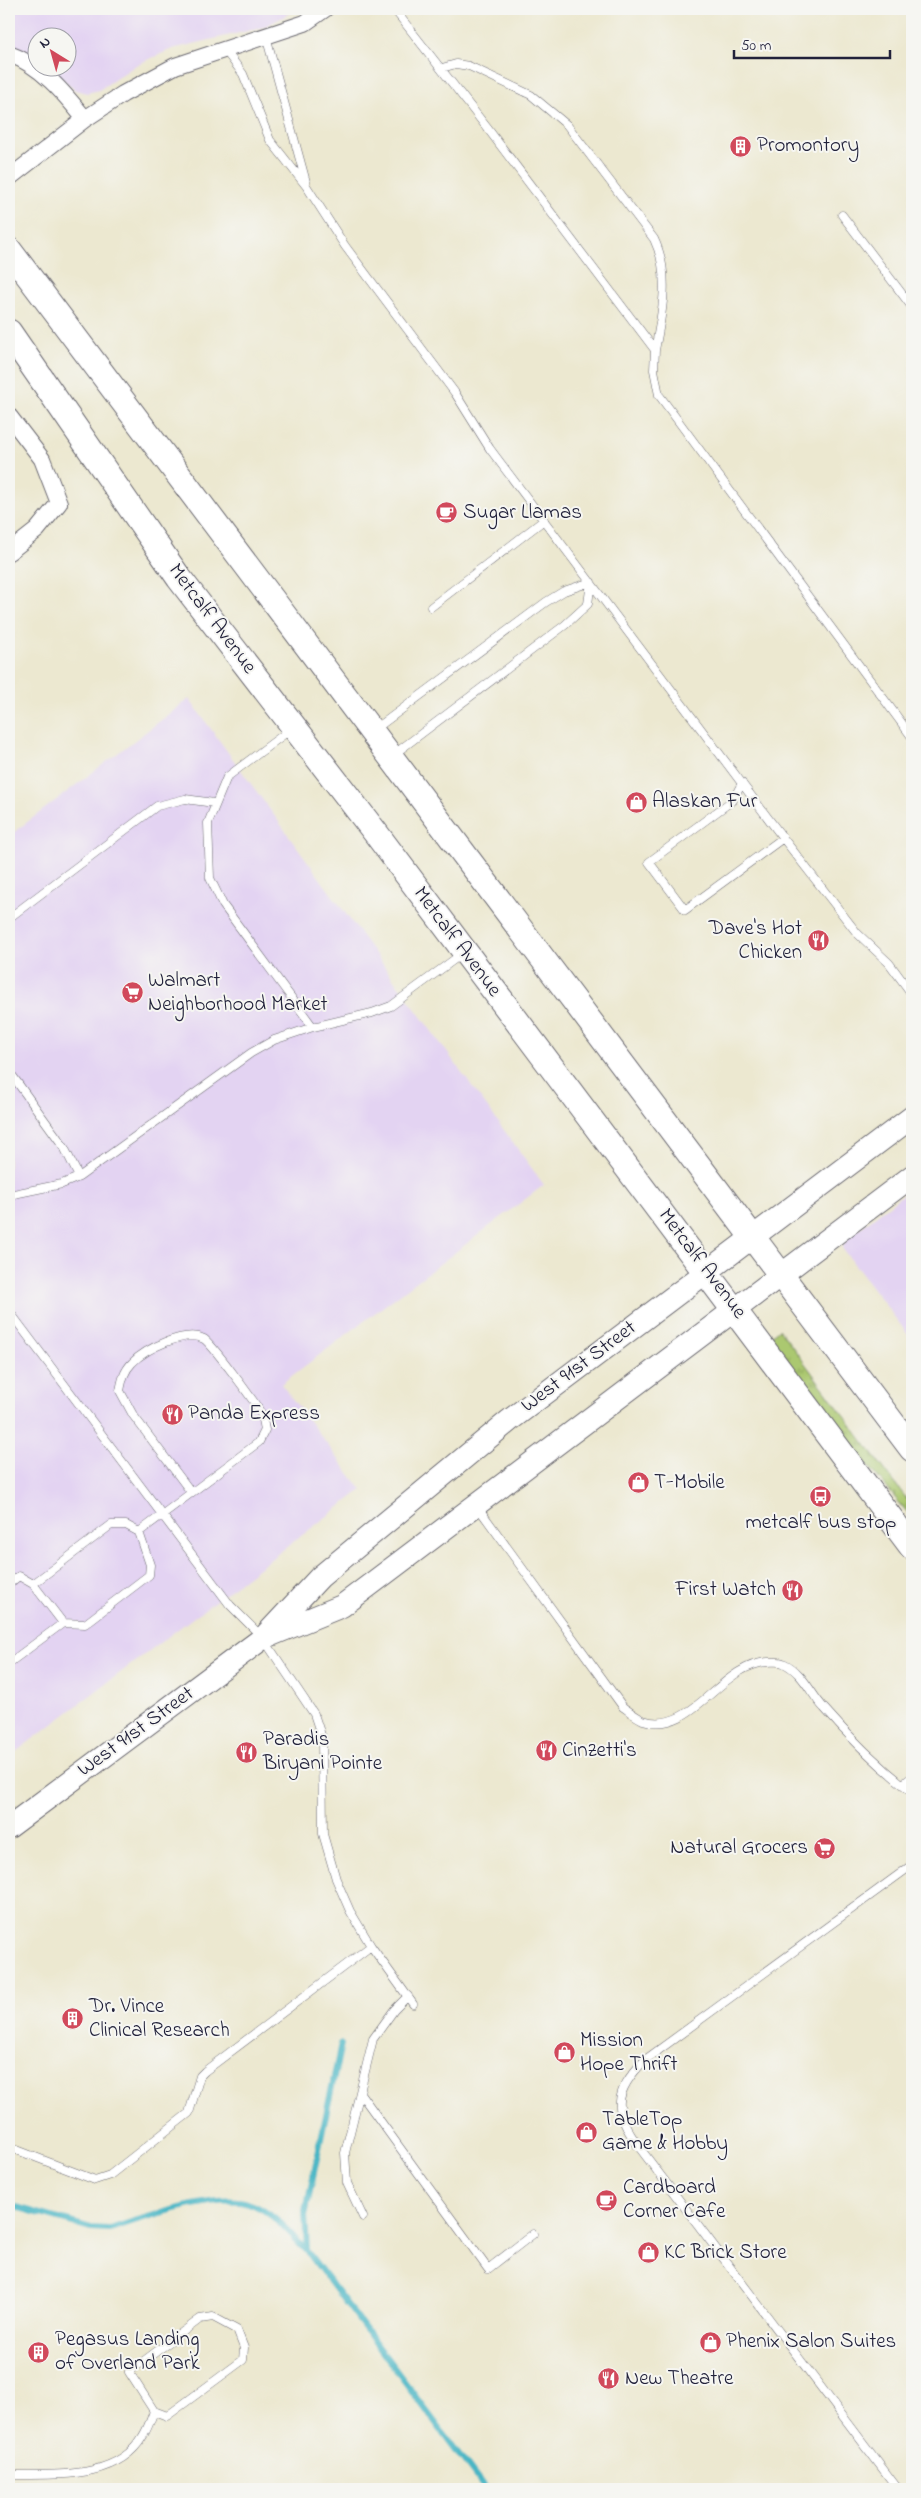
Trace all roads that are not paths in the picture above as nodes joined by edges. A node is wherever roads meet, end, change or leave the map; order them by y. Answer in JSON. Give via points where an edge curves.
{"nodes":[{"id":1,"x":325,"y":9,"type":"edge"},
{"id":2,"x":394,"y":9,"type":"edge"},
{"id":3,"x":266,"y":36,"type":"junction"},
{"id":4,"x":225,"y":50,"type":"junction"},
{"id":5,"x":9,"y":54,"type":"edge"},
{"id":6,"x":442,"y":68,"type":"junction"},
{"id":7,"x":85,"y":119,"type":"junction"},
{"id":8,"x":9,"y":178,"type":"edge"},
{"id":9,"x":307,"y":187,"type":"junction"},
{"id":10,"x":842,"y":215,"type":"dead end"},
{"id":11,"x":9,"y":250,"type":"edge"},
{"id":12,"x":912,"y":307,"type":"edge"},
{"id":13,"x":9,"y":332,"type":"edge"},
{"id":14,"x":655,"y":350,"type":"junction"},
{"id":15,"x":9,"y":416,"type":"edge"},
{"id":16,"x":544,"y":520,"type":"junction"},
{"id":17,"x":9,"y":552,"type":"edge"},
{"id":18,"x":591,"y":582,"type":"junction"},
{"id":19,"x":431,"y":607,"type":"dead end"},
{"id":20,"x":292,"y":728,"type":"junction"},
{"id":21,"x":373,"y":731,"type":"junction"},
{"id":22,"x":912,"y":738,"type":"edge"},
{"id":23,"x":391,"y":756,"type":"junction"},
{"id":24,"x":742,"y":783,"type":"junction"},
{"id":25,"x":214,"y":803,"type":"junction"},
{"id":26,"x":783,"y":838,"type":"junction"},
{"id":27,"x":9,"y":918,"type":"edge"},
{"id":28,"x":464,"y":952,"type":"junction"},
{"id":29,"x":912,"y":994,"type":"edge"},
{"id":30,"x":313,"y":1028,"type":"junction"},
{"id":31,"x":9,"y":1071,"type":"edge"},
{"id":32,"x":912,"y":1117,"type":"edge"},
{"id":33,"x":912,"y":1176,"type":"edge"},
{"id":34,"x":79,"y":1177,"type":"junction"},
{"id":35,"x":9,"y":1195,"type":"edge"},
{"id":36,"x":753,"y":1238,"type":"junction"},
{"id":37,"x":707,"y":1271,"type":"junction"},
{"id":38,"x":780,"y":1273,"type":"junction"},
{"id":39,"x":735,"y":1308,"type":"junction"},
{"id":40,"x":9,"y":1311,"type":"edge"},
{"id":41,"x":912,"y":1448,"type":"edge"},
{"id":42,"x":191,"y":1492,"type":"junction"},
{"id":43,"x":476,"y":1505,"type":"junction"},
{"id":44,"x":162,"y":1515,"type":"junction"},
{"id":45,"x":140,"y":1532,"type":"junction"},
{"id":46,"x":912,"y":1546,"type":"edge"},
{"id":47,"x":9,"y":1584,"type":"edge"},
{"id":48,"x":33,"y":1584,"type":"junction"},
{"id":49,"x":63,"y":1623,"type":"junction"},
{"id":50,"x":263,"y":1638,"type":"junction"},
{"id":51,"x":9,"y":1663,"type":"edge"},
{"id":52,"x":912,"y":1777,"type":"edge"},
{"id":53,"x":903,"y":1784,"type":"junction"},
{"id":54,"x":912,"y":1792,"type":"edge"},
{"id":55,"x":9,"y":1827,"type":"edge"},
{"id":56,"x":912,"y":1865,"type":"edge"},
{"id":57,"x":371,"y":1946,"type":"junction"},
{"id":58,"x":408,"y":1996,"type":"junction"},
{"id":59,"x":413,"y":2004,"type":"dead end"},
{"id":60,"x":360,"y":2093,"type":"junction"},
{"id":61,"x":9,"y":2148,"type":"edge"},
{"id":62,"x":363,"y":2216,"type":"dead end"},
{"id":63,"x":533,"y":2234,"type":"dead end"},
{"id":64,"x":154,"y":2411,"type":"junction"},
{"id":65,"x":9,"y":2475,"type":"edge"},
{"id":66,"x":898,"y":2489,"type":"edge"}],
"edges":[{"from":1,"to":3,"type":"street","via":[[305,23]]},
{"from":2,"to":6,"type":"lane"},
{"from":3,"to":4,"type":"street"},
{"from":3,"to":9,"type":"lane"},
{"from":4,"to":7,"type":"street","via":[[175,66]]},
{"from":4,"to":9,"type":"lane","via":[[243,74],[270,140]]},
{"from":5,"to":7,"type":"street","via":[[42,73]]},
{"from":6,"to":14,"type":"lane"},
{"from":6,"to":14,"type":"lane","via":[[456,64],[469,66],[524,91],[538,101],[567,125],[654,239],[662,255],[664,277],[662,316]]},
{"from":7,"to":8,"type":"street"},
{"from":9,"to":16,"type":"lane","via":[[345,246],[455,393],[490,449]]},
{"from":10,"to":12,"type":"lane"},
{"from":11,"to":21,"type":"main road"},
{"from":13,"to":20,"type":"main road","name":"Metcalf Avenue","via":[[179,578]]},
{"from":14,"to":22,"type":"lane","via":[[654,370],[659,395]]},
{"from":15,"to":17,"type":"street","via":[[42,459],[59,503],[37,530]]},
{"from":16,"to":18,"type":"lane"},
{"from":16,"to":19,"type":"lane"},
{"from":18,"to":21,"type":"lane","via":[[564,591],[546,602]]},
{"from":18,"to":23,"type":"lane","via":[[588,604],[565,625]]},
{"from":18,"to":24,"type":"lane"},
{"from":20,"to":25,"type":"lane","via":[[227,777]]},
{"from":20,"to":28,"type":"main road","name":"Metcalf Avenue"},
{"from":21,"to":23,"type":"main road"},
{"from":23,"to":36,"type":"main road"},
{"from":24,"to":26,"type":"lane"},
{"from":24,"to":26,"type":"lane","via":[[733,800],[649,862],[685,910]]},
{"from":25,"to":27,"type":"lane","via":[[185,799],[157,806]]},
{"from":25,"to":30,"type":"lane","via":[[208,823],[210,878],[222,905]]},
{"from":26,"to":29,"type":"lane","via":[[857,933],[888,963]]},
{"from":28,"to":30,"type":"lane","via":[[391,1006],[372,1014]]},
{"from":28,"to":37,"type":"main road","name":"Metcalf Avenue"},
{"from":30,"to":34,"type":"lane","via":[[274,1040],[251,1053]]},
{"from":31,"to":34,"type":"lane","via":[[64,1147]]},
{"from":32,"to":36,"type":"street","name":"West 91st Street"},
{"from":33,"to":38,"type":"street","name":"West 91st Street"},
{"from":34,"to":35,"type":"lane","via":[[62,1184]]},
{"from":36,"to":37,"type":"street","name":"West 91st Street"},
{"from":36,"to":38,"type":"main road"},
{"from":37,"to":39,"type":"main road","name":"Metcalf Avenue"},
{"from":37,"to":50,"type":"street","name":"West 91st Street","via":[[510,1420],[320,1577]]},
{"from":38,"to":39,"type":"street","name":"West 91st Street"},
{"from":38,"to":41,"type":"main road"},
{"from":39,"to":43,"type":"street","name":"West 91st Street"},
{"from":39,"to":46,"type":"main road","name":"Metcalf Avenue"},
{"from":40,"to":44,"type":"lane"},
{"from":42,"to":42,"type":"lane","via":[[259,1442],[265,1430],[260,1412],[240,1384],[206,1340],[192,1335],[160,1345],[132,1363],[125,1372],[120,1391]]},
{"from":42,"to":44,"type":"lane"},
{"from":43,"to":50,"type":"street","name":"West 91st Street","via":[[342,1606]]},
{"from":43,"to":53,"type":"lane","via":[[624,1707],[640,1719],[668,1723],[685,1714],[742,1668],[759,1662],[782,1662],[799,1674],[823,1707],[882,1768]]},
{"from":44,"to":45,"type":"lane"},
{"from":44,"to":50,"type":"lane","via":[[230,1606]]},
{"from":45,"to":48,"type":"lane","via":[[126,1525],[111,1525]]},
{"from":45,"to":49,"type":"lane","via":[[150,1565],[149,1575],[84,1624]]},
{"from":47,"to":48,"type":"lane","via":[[19,1576]]},
{"from":48,"to":49,"type":"lane"},
{"from":49,"to":51,"type":"lane"},
{"from":50,"to":55,"type":"street","name":"West 91st Street"},
{"from":50,"to":57,"type":"lane","via":[[314,1714],[322,1738],[323,1834],[336,1879]]},
{"from":52,"to":53,"type":"lane"},
{"from":53,"to":54,"type":"lane"},
{"from":56,"to":66,"type":"lane","via":[[645,2060],[629,2076],[621,2092],[623,2125]]},
{"from":57,"to":58,"type":"lane"},
{"from":57,"to":61,"type":"lane","via":[[204,2070],[189,2114],[110,2175],[95,2180]]},
{"from":58,"to":59,"type":"lane"},
{"from":58,"to":60,"type":"lane","via":[[373,2039]]},
{"from":60,"to":62,"type":"lane","via":[[346,2153],[347,2183]]},
{"from":60,"to":63,"type":"lane","via":[[488,2269]]},
{"from":64,"to":64,"type":"lane","via":[[167,2416],[243,2360],[244,2348],[237,2330],[213,2317],[200,2319],[128,2372]]},
{"from":64,"to":65,"type":"lane","via":[[142,2437],[126,2454],[99,2468],[61,2475]]}]}
